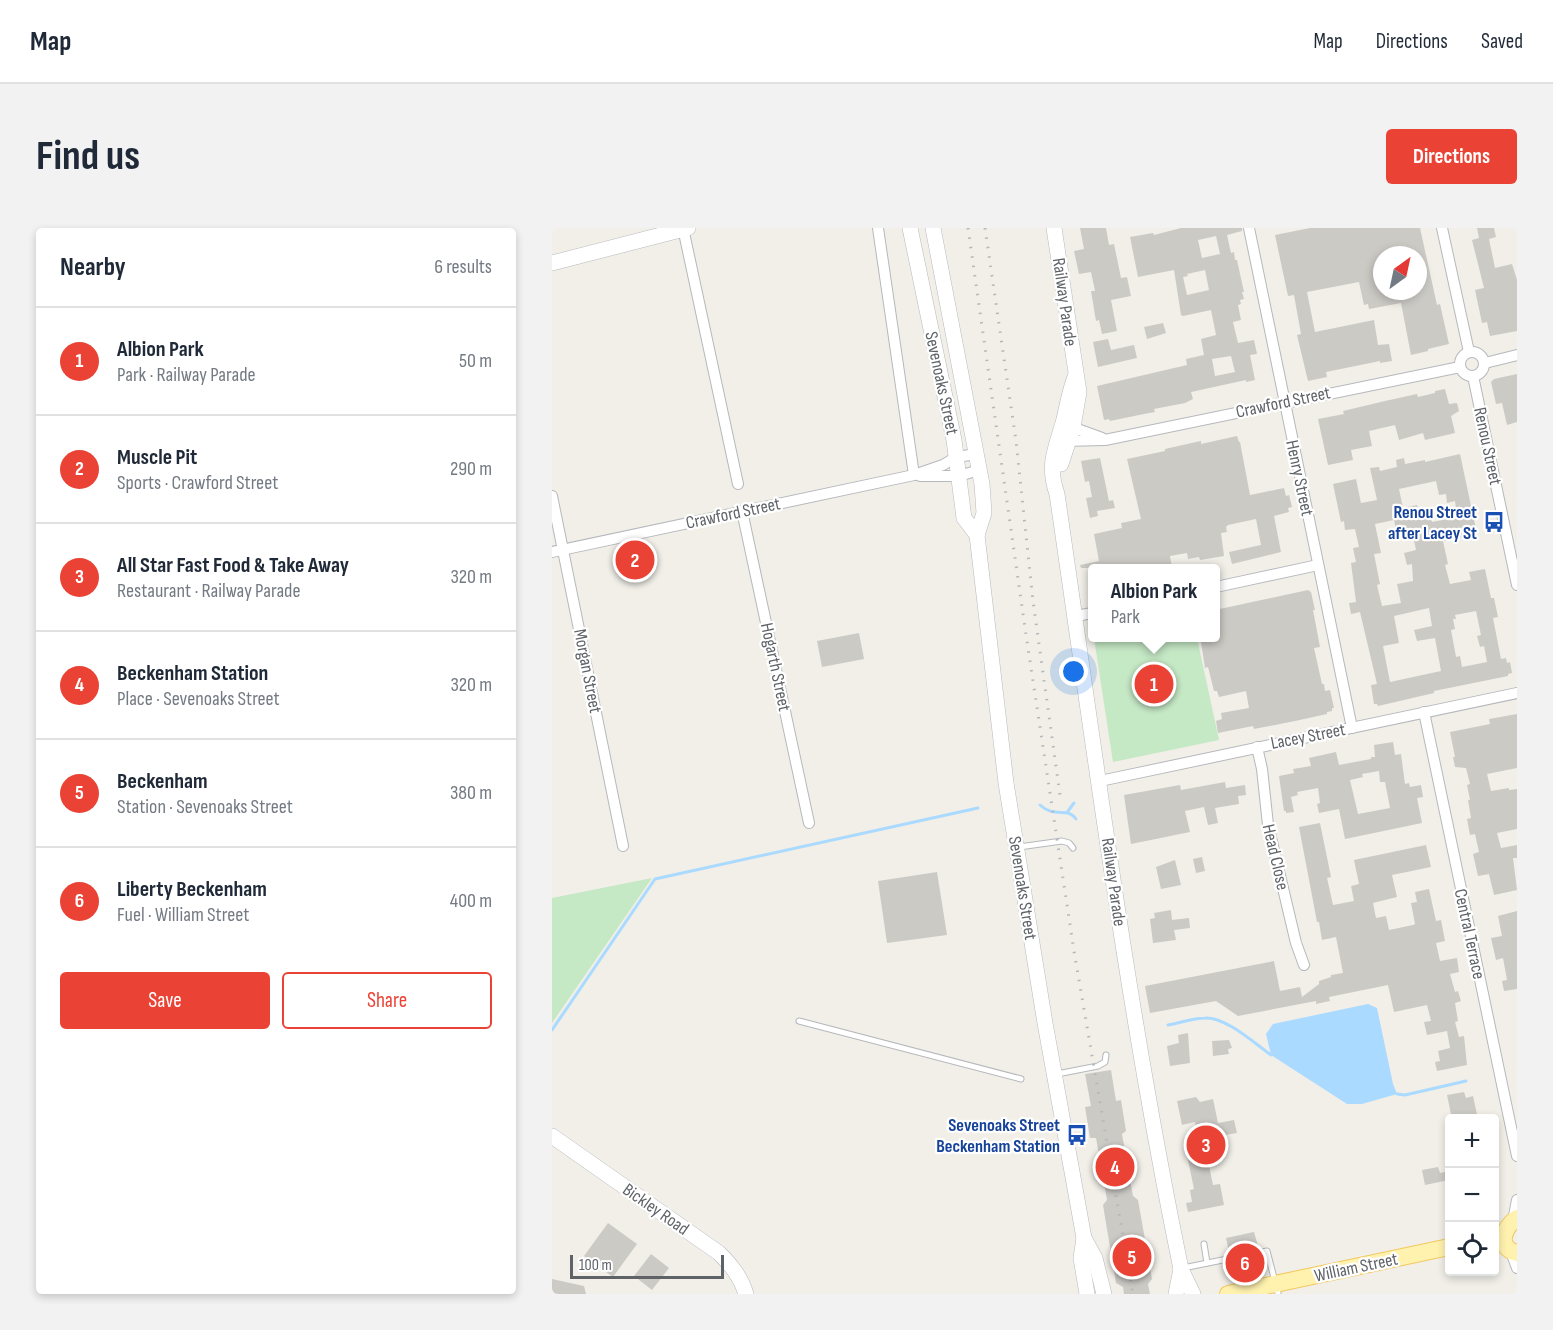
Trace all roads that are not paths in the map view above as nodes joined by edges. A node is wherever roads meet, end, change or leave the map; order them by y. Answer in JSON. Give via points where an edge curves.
{"nodes":[{"id":1,"x":685,"y":228,"type":"edge"},
{"id":2,"x":878,"y":228,"type":"edge"},
{"id":3,"x":910,"y":228,"type":"edge"},
{"id":4,"x":933,"y":228,"type":"edge"},
{"id":5,"x":1054,"y":228,"type":"edge"},
{"id":6,"x":1249,"y":228,"type":"edge"},
{"id":7,"x":1442,"y":228,"type":"edge"},
{"id":8,"x":552,"y":263,"type":"edge"},
{"id":9,"x":1469,"y":352,"type":"junction"},
{"id":10,"x":1517,"y":355,"type":"edge"},
{"id":11,"x":1485,"y":363,"type":"junction"},
{"id":12,"x":1461,"y":367,"type":"junction"},
{"id":13,"x":1473,"y":376,"type":"junction"},
{"id":14,"x":1284,"y":402,"type":"junction"},
{"id":15,"x":1068,"y":425,"type":"junction"},
{"id":16,"x":1105,"y":440,"type":"junction"},
{"id":17,"x":1063,"y":441,"type":"junction"},
{"id":18,"x":977,"y":454,"type":"junction"},
{"id":19,"x":956,"y":457,"type":"junction"},
{"id":20,"x":979,"y":470,"type":"junction"},
{"id":21,"x":914,"y":476,"type":"junction"},
{"id":22,"x":959,"y":476,"type":"junction"},
{"id":23,"x":738,"y":484,"type":"dead end"},
{"id":24,"x":552,"y":496,"type":"edge"},
{"id":25,"x":742,"y":511,"type":"junction"},
{"id":26,"x":977,"y":535,"type":"junction"},
{"id":27,"x":564,"y":549,"type":"junction"},
{"id":28,"x":552,"y":552,"type":"edge"},
{"id":29,"x":1318,"y":565,"type":"junction"},
{"id":30,"x":1517,"y":585,"type":"edge"},
{"id":31,"x":1220,"y":586,"type":"edge"},
{"id":32,"x":1088,"y":614,"type":"edge"},
{"id":33,"x":1076,"y":616,"type":"junction"},
{"id":34,"x":1517,"y":693,"type":"edge"},
{"id":35,"x":1424,"y":712,"type":"junction"},
{"id":36,"x":1352,"y":728,"type":"junction"},
{"id":37,"x":1257,"y":747,"type":"junction"},
{"id":38,"x":1100,"y":781,"type":"junction"},
{"id":39,"x":809,"y":823,"type":"dead end"},
{"id":40,"x":623,"y":846,"type":"dead end"},
{"id":41,"x":1017,"y":847,"type":"junction"},
{"id":42,"x":1073,"y":848,"type":"dead end"},
{"id":43,"x":1304,"y":965,"type":"dead end"},
{"id":44,"x":799,"y":1021,"type":"dead end"},
{"id":45,"x":1106,"y":1055,"type":"dead end"},
{"id":46,"x":1055,"y":1074,"type":"junction"},
{"id":47,"x":1021,"y":1079,"type":"dead end"},
{"id":48,"x":552,"y":1136,"type":"edge"},
{"id":49,"x":1517,"y":1156,"type":"edge"},
{"id":50,"x":1517,"y":1200,"type":"edge"},
{"id":51,"x":1508,"y":1225,"type":"edge"},
{"id":52,"x":1084,"y":1238,"type":"junction"},
{"id":53,"x":1204,"y":1244,"type":"dead end"},
{"id":54,"x":1445,"y":1248,"type":"edge"},
{"id":55,"x":1508,"y":1251,"type":"edge"},
{"id":56,"x":1445,"y":1258,"type":"edge"},
{"id":57,"x":1207,"y":1263,"type":"junction"},
{"id":58,"x":1517,"y":1268,"type":"edge"},
{"id":59,"x":1181,"y":1269,"type":"junction"},
{"id":60,"x":1276,"y":1290,"type":"edge"},
{"id":61,"x":746,"y":1294,"type":"edge"},
{"id":62,"x":1087,"y":1294,"type":"edge"},
{"id":63,"x":1104,"y":1294,"type":"edge"},
{"id":64,"x":1176,"y":1294,"type":"edge"},
{"id":65,"x":1193,"y":1294,"type":"edge"},
{"id":66,"x":1228,"y":1294,"type":"edge"}],
"edges":[{"from":1,"to":8,"type":"street"},
{"from":1,"to":23,"type":"street"},
{"from":2,"to":21,"type":"street"},
{"from":3,"to":19,"type":"street","name":"Sevenoaks Street"},
{"from":4,"to":18,"type":"street","name":"Sevenoaks Street"},
{"from":5,"to":15,"type":"street","name":"Railway Parade","via":[[1079,392]]},
{"from":6,"to":14,"type":"street","name":"Henry Street"},
{"from":7,"to":9,"type":"street"},
{"from":9,"to":11,"type":"street","via":[[1481,356]]},
{"from":9,"to":12,"type":"street","via":[[1461,360]]},
{"from":10,"to":11,"type":"street"},
{"from":11,"to":13,"type":"street","via":[[1483,370]]},
{"from":12,"to":13,"type":"street"},
{"from":12,"to":14,"type":"street","name":"Crawford Street"},
{"from":13,"to":30,"type":"street","name":"Renou Street"},
{"from":14,"to":16,"type":"street","name":"Crawford Street"},
{"from":14,"to":29,"type":"street","name":"Henry Street"},
{"from":15,"to":16,"type":"street"},
{"from":15,"to":17,"type":"street","name":"Railway Parade"},
{"from":16,"to":17,"type":"street","name":"Crawford Street"},
{"from":17,"to":33,"type":"street","name":"Railway Parade","via":[[1057,494]]},
{"from":18,"to":19,"type":"street","name":"Crawford Street"},
{"from":18,"to":20,"type":"street","name":"Sevenoaks Street"},
{"from":19,"to":21,"type":"street","name":"Crawford Street"},
{"from":19,"to":22,"type":"street","name":"Sevenoaks Street"},
{"from":20,"to":22,"type":"street","name":"Crawford Street"},
{"from":20,"to":26,"type":"street","name":"Sevenoaks Street","via":[[984,513]]},
{"from":21,"to":22,"type":"street","name":"Crawford Street"},
{"from":21,"to":25,"type":"street","name":"Crawford Street"},
{"from":22,"to":26,"type":"street","name":"Sevenoaks Street","via":[[964,518]]},
{"from":24,"to":27,"type":"street","name":"Morgan Street"},
{"from":25,"to":27,"type":"street","name":"Crawford Street"},
{"from":25,"to":39,"type":"street","name":"Hogarth Street"},
{"from":26,"to":41,"type":"street","name":"Sevenoaks Street"},
{"from":27,"to":28,"type":"street","name":"Crawford Street"},
{"from":27,"to":40,"type":"street","name":"Morgan Street"},
{"from":29,"to":31,"type":"street"},
{"from":29,"to":36,"type":"street","name":"Henry Street"},
{"from":32,"to":33,"type":"street"},
{"from":33,"to":38,"type":"street","name":"Railway Parade"},
{"from":34,"to":35,"type":"street","name":"Lacey Street"},
{"from":35,"to":36,"type":"street","name":"Lacey Street"},
{"from":35,"to":49,"type":"street","name":"Central Terrace"},
{"from":36,"to":37,"type":"street","name":"Lacey Street"},
{"from":37,"to":38,"type":"street","name":"Lacey Street"},
{"from":37,"to":43,"type":"street","name":"Head Close","via":[[1268,825]]},
{"from":38,"to":59,"type":"street","name":"Railway Parade","via":[[1138,1046]]},
{"from":41,"to":42,"type":"lane","via":[[1062,841]]},
{"from":41,"to":46,"type":"street","name":"Sevenoaks Street"},
{"from":44,"to":47,"type":"lane"},
{"from":45,"to":46,"type":"lane","via":[[1105,1062],[1098,1066]]},
{"from":46,"to":52,"type":"street","name":"Sevenoaks Street"},
{"from":48,"to":61,"type":"street","name":"Bickley Road","via":[[719,1253],[734,1268]]},
{"from":50,"to":51,"type":"street"},
{"from":51,"to":55,"type":"main road","via":[[1503,1239]]},
{"from":52,"to":62,"type":"street","name":"Sevenoaks Street","via":[[1082,1258]]},
{"from":52,"to":63,"type":"street","name":"Sevenoaks Street","via":[[1095,1258]]},
{"from":53,"to":57,"type":"lane"},
{"from":54,"to":60,"type":"main road","name":"William Street"},
{"from":55,"to":58,"type":"street"},
{"from":56,"to":60,"type":"main road","name":"William Street"},
{"from":57,"to":59,"type":"lane"},
{"from":57,"to":60,"type":"lane","via":[[1267,1251]]},
{"from":59,"to":64,"type":"street","name":"Railway Parade"},
{"from":59,"to":65,"type":"street","name":"Railway Parade"},
{"from":60,"to":66,"type":"main road","name":"William Street"}]}
